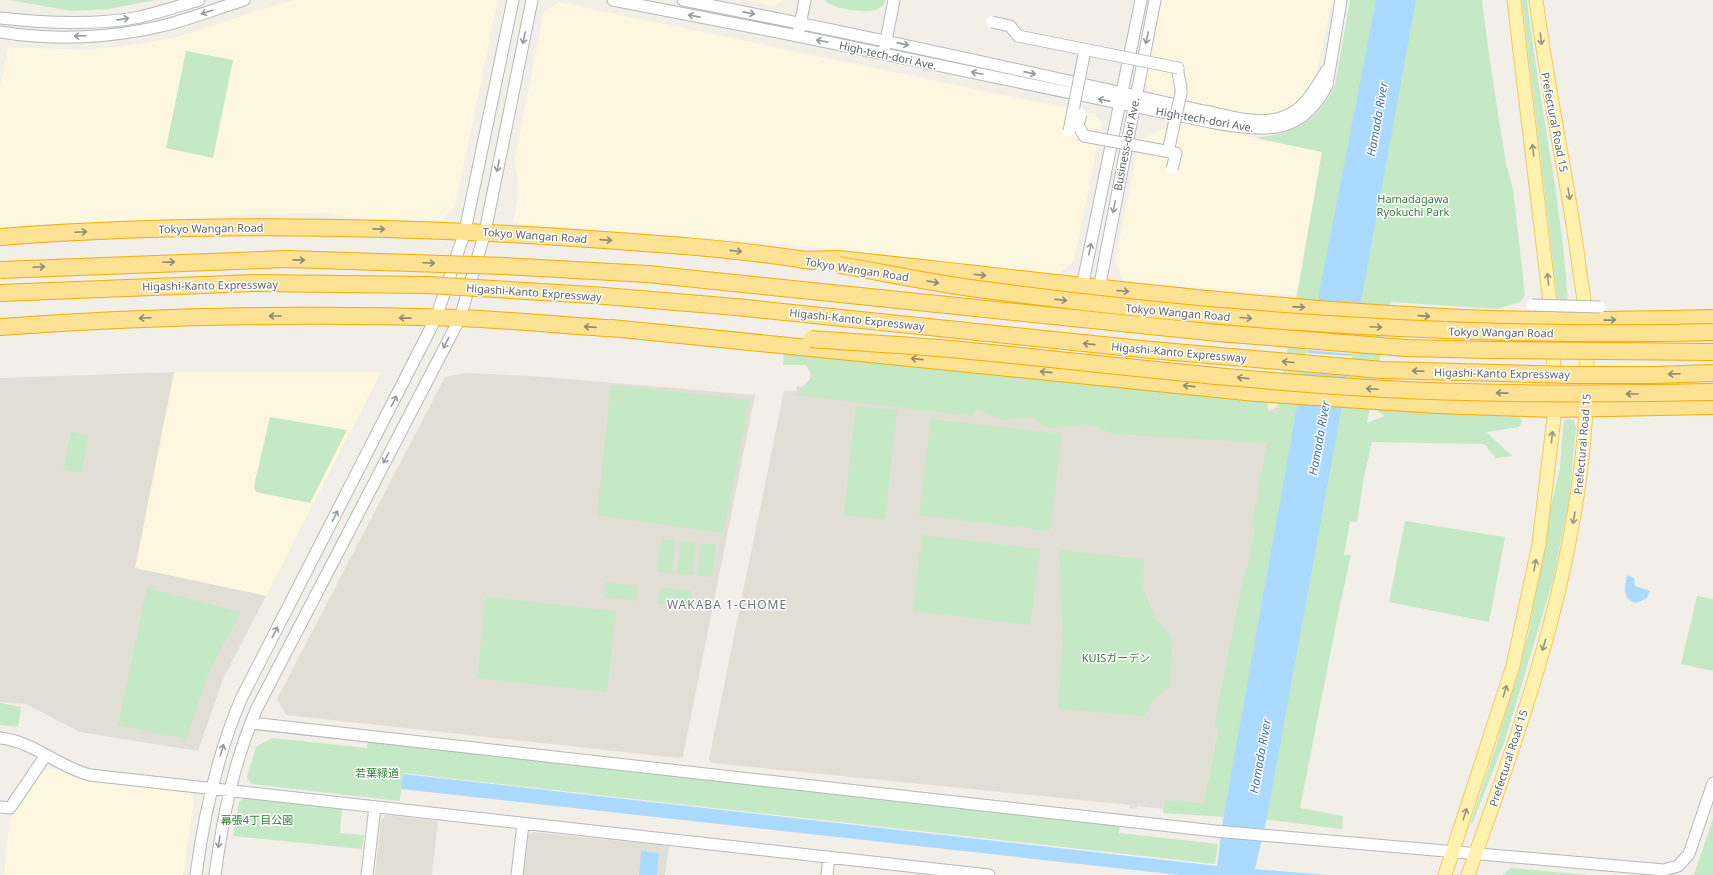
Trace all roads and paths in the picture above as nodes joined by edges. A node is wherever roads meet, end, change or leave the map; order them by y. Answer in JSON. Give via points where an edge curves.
{"nodes":[{"id":1,"x":199,"y":0,"type":"edge"},
{"id":2,"x":244,"y":0,"type":"edge"},
{"id":3,"x":513,"y":0,"type":"edge"},
{"id":4,"x":532,"y":0,"type":"edge"},
{"id":5,"x":613,"y":0,"type":"edge"},
{"id":6,"x":683,"y":0,"type":"edge"},
{"id":7,"x":805,"y":0,"type":"edge"},
{"id":8,"x":894,"y":0,"type":"edge"},
{"id":9,"x":1141,"y":0,"type":"edge"},
{"id":10,"x":1155,"y":0,"type":"edge"},
{"id":11,"x":1341,"y":0,"type":"edge"},
{"id":12,"x":1514,"y":0,"type":"edge"},
{"id":13,"x":1536,"y":0,"type":"edge"},
{"id":14,"x":0,"y":18,"type":"edge"},
{"id":15,"x":992,"y":22,"type":"dead end"},
{"id":16,"x":801,"y":23,"type":"junction"},
{"id":17,"x":0,"y":32,"type":"edge"},
{"id":18,"x":798,"y":36,"type":"junction"},
{"id":19,"x":886,"y":40,"type":"junction"},
{"id":20,"x":1085,"y":50,"type":"junction"},
{"id":21,"x":884,"y":54,"type":"junction"},
{"id":22,"x":1121,"y":98,"type":"junction"},
{"id":23,"x":1134,"y":101,"type":"junction"},
{"id":24,"x":1081,"y":114,"type":"dead end"},
{"id":25,"x":1072,"y":127,"type":"junction"},
{"id":26,"x":1168,"y":152,"type":"junction"},
{"id":27,"x":1172,"y":169,"type":"dead end"},
{"id":28,"x":465,"y":231,"type":"junction"},
{"id":29,"x":485,"y":232,"type":"junction"},
{"id":30,"x":0,"y":237,"type":"edge"},
{"id":31,"x":802,"y":260,"type":"junction"},
{"id":32,"x":0,"y":270,"type":"edge"},
{"id":33,"x":1082,"y":287,"type":"junction"},
{"id":34,"x":1099,"y":289,"type":"junction"},
{"id":35,"x":0,"y":293,"type":"edge"},
{"id":36,"x":1532,"y":305,"type":"dead end"},
{"id":37,"x":1600,"y":307,"type":"dead end"},
{"id":38,"x":436,"y":318,"type":"junction"},
{"id":39,"x":460,"y":318,"type":"junction"},
{"id":40,"x":1713,"y":318,"type":"edge"},
{"id":41,"x":1552,"y":320,"type":"junction"},
{"id":42,"x":1586,"y":320,"type":"junction"},
{"id":43,"x":0,"y":327,"type":"edge"},
{"id":44,"x":611,"y":328,"type":"junction"},
{"id":45,"x":1713,"y":332,"type":"edge"},
{"id":46,"x":1713,"y":352,"type":"edge"},
{"id":47,"x":1713,"y":372,"type":"edge"},
{"id":48,"x":1713,"y":392,"type":"edge"},
{"id":49,"x":1713,"y":406,"type":"edge"},
{"id":50,"x":1555,"y":408,"type":"junction"},
{"id":51,"x":1587,"y":408,"type":"junction"},
{"id":52,"x":250,"y":723,"type":"junction"},
{"id":53,"x":0,"y":738,"type":"edge"},
{"id":54,"x":46,"y":755,"type":"junction"},
{"id":55,"x":1713,"y":783,"type":"edge"},
{"id":56,"x":211,"y":788,"type":"junction"},
{"id":57,"x":229,"y":790,"type":"junction"},
{"id":58,"x":0,"y":807,"type":"edge"},
{"id":59,"x":375,"y":807,"type":"junction"},
{"id":60,"x":523,"y":824,"type":"junction"},
{"id":61,"x":1454,"y":852,"type":"junction"},
{"id":62,"x":1476,"y":854,"type":"junction"},
{"id":63,"x":829,"y":857,"type":"junction"},
{"id":64,"x":196,"y":875,"type":"edge"},
{"id":65,"x":215,"y":875,"type":"edge"},
{"id":66,"x":367,"y":875,"type":"edge"},
{"id":67,"x":517,"y":875,"type":"edge"},
{"id":68,"x":827,"y":875,"type":"edge"},
{"id":69,"x":989,"y":875,"type":"edge"},
{"id":70,"x":1445,"y":875,"type":"edge"},
{"id":71,"x":1468,"y":875,"type":"edge"}],
"edges":[{"from":14,"to":1,"type":"street","one_way":true,"via":[[66,22],[115,20],[161,12]]},
{"from":2,"to":17,"type":"street","one_way":true,"via":[[166,25],[122,33],[48,37]]},
{"from":3,"to":28,"type":"street"},
{"from":4,"to":29,"type":"street","one_way":true},
{"from":18,"to":5,"type":"street","name":"High-tech-dori Ave.","one_way":true},
{"from":6,"to":16,"type":"street","name":"High-tech-dori Ave.","one_way":true},
{"from":7,"to":16,"type":"street"},
{"from":8,"to":19,"type":"street"},
{"from":9,"to":22,"type":"street","name":"Business-dori Ave."},
{"from":10,"to":23,"type":"street","name":"Business-dori Ave.","one_way":true},
{"from":11,"to":23,"type":"street","name":"High-tech-dori Ave.","via":[[1327,85],[1312,107],[1288,124],[1273,128],[1244,127]]},
{"from":41,"to":12,"type":"main road","name":"Prefectural Road 15","one_way":true},
{"from":13,"to":42,"type":"main road","name":"Prefectural Road 15","one_way":true,"via":[[1544,66],[1569,192]]},
{"from":15,"to":20,"type":"street","bridge":true,"via":[[1010,26],[1018,36]]},
{"from":16,"to":18,"type":"street"},
{"from":16,"to":19,"type":"street","name":"High-tech-dori Ave."},
{"from":21,"to":18,"type":"street","name":"High-tech-dori Ave.","one_way":true},
{"from":19,"to":21,"type":"street"},
{"from":19,"to":22,"type":"street","name":"High-tech-dori Ave.","one_way":true},
{"from":20,"to":25,"type":"street","bridge":true},
{"from":20,"to":26,"type":"street","bridge":true,"via":[[1178,68],[1177,76],[1182,84]]},
{"from":22,"to":21,"type":"street","name":"High-tech-dori Ave.","one_way":true},
{"from":22,"to":23,"type":"street","name":"High-tech-dori Ave."},
{"from":33,"to":22,"type":"street","name":"Business-dori Ave.","one_way":true},
{"from":23,"to":34,"type":"street","name":"Business-dori Ave.","one_way":true},
{"from":24,"to":25,"type":"street","bridge":true},
{"from":25,"to":26,"type":"street","bridge":true,"via":[[1084,136]]},
{"from":26,"to":27,"type":"street","bridge":true,"via":[[1176,153]]},
{"from":28,"to":29,"type":"highway","name":"Tokyo Wangan Road"},
{"from":30,"to":28,"type":"highway","name":"Tokyo Wangan Road","one_way":true,"via":[[226,228]]},
{"from":28,"to":38,"type":"street"},
{"from":29,"to":31,"type":"highway","name":"Tokyo Wangan Road","one_way":true,"via":[[654,243],[776,255]]},
{"from":29,"to":39,"type":"street"},
{"from":31,"to":33,"type":"highway","one_way":true,"via":[[838,259]]},
{"from":31,"to":45,"type":"highway","name":"Tokyo Wangan Road","one_way":true,"bridge":true,"via":[[990,291],[1279,321],[1488,333]]},
{"from":32,"to":46,"type":"highway","name":"Higashi-Kanto Expressway","one_way":true,"bridge":true,"via":[[286,259],[505,266],[647,274],[1218,333],[1406,348]]},
{"from":33,"to":34,"type":"highway"},
{"from":34,"to":41,"type":"highway","one_way":true,"via":[[1444,318]]},
{"from":47,"to":35,"type":"highway","name":"Higashi-Kanto Expressway","one_way":true,"bridge":true,"via":[[1565,375],[1382,370],[1151,350],[728,307],[592,295],[427,285],[254,283]]},
{"from":36,"to":37,"type":"street","bridge":true},
{"from":38,"to":39,"type":"highway"},
{"from":38,"to":43,"type":"highway","one_way":true,"via":[[151,318]]},
{"from":56,"to":38,"type":"street","one_way":true,"via":[[224,741],[241,699]]},
{"from":44,"to":39,"type":"highway","one_way":true},
{"from":39,"to":52,"type":"street","one_way":true},
{"from":42,"to":40,"type":"highway","one_way":true},
{"from":41,"to":42,"type":"highway"},
{"from":41,"to":50,"type":"main road","name":"Prefectural Road 15"},
{"from":42,"to":51,"type":"main road","name":"Prefectural Road 15"},
{"from":48,"to":44,"type":"highway","one_way":true,"bridge":true,"via":[[1543,394],[1366,388],[957,349]]},
{"from":50,"to":44,"type":"highway","one_way":true,"via":[[1436,405],[1256,393]]},
{"from":49,"to":51,"type":"highway"},
{"from":50,"to":51,"type":"highway"},
{"from":61,"to":50,"type":"main road","name":"Prefectural Road 15","one_way":true,"via":[[1513,666],[1528,604],[1539,544]]},
{"from":51,"to":62,"type":"main road","name":"Prefectural Road 15","one_way":true,"via":[[1581,479],[1569,551],[1537,671]]},
{"from":52,"to":57,"type":"street"},
{"from":52,"to":61,"type":"street","via":[[1215,831]]},
{"from":53,"to":54,"type":"street","via":[[25,744]]},
{"from":54,"to":56,"type":"street","via":[[73,771],[90,775]]},
{"from":54,"to":58,"type":"street","via":[[10,808]]},
{"from":55,"to":62,"type":"street","via":[[1689,854],[1678,866],[1670,870]]},
{"from":56,"to":57,"type":"street"},
{"from":56,"to":64,"type":"street"},
{"from":57,"to":59,"type":"street"},
{"from":57,"to":65,"type":"street","one_way":true},
{"from":59,"to":60,"type":"street"},
{"from":59,"to":66,"type":"street"},
{"from":60,"to":63,"type":"street"},
{"from":60,"to":67,"type":"street"},
{"from":61,"to":62,"type":"street"},
{"from":61,"to":70,"type":"main road","name":"Prefectural Road 15"},
{"from":62,"to":71,"type":"main road","name":"Prefectural Road 15"},
{"from":63,"to":68,"type":"street"},
{"from":63,"to":69,"type":"street"}]}
